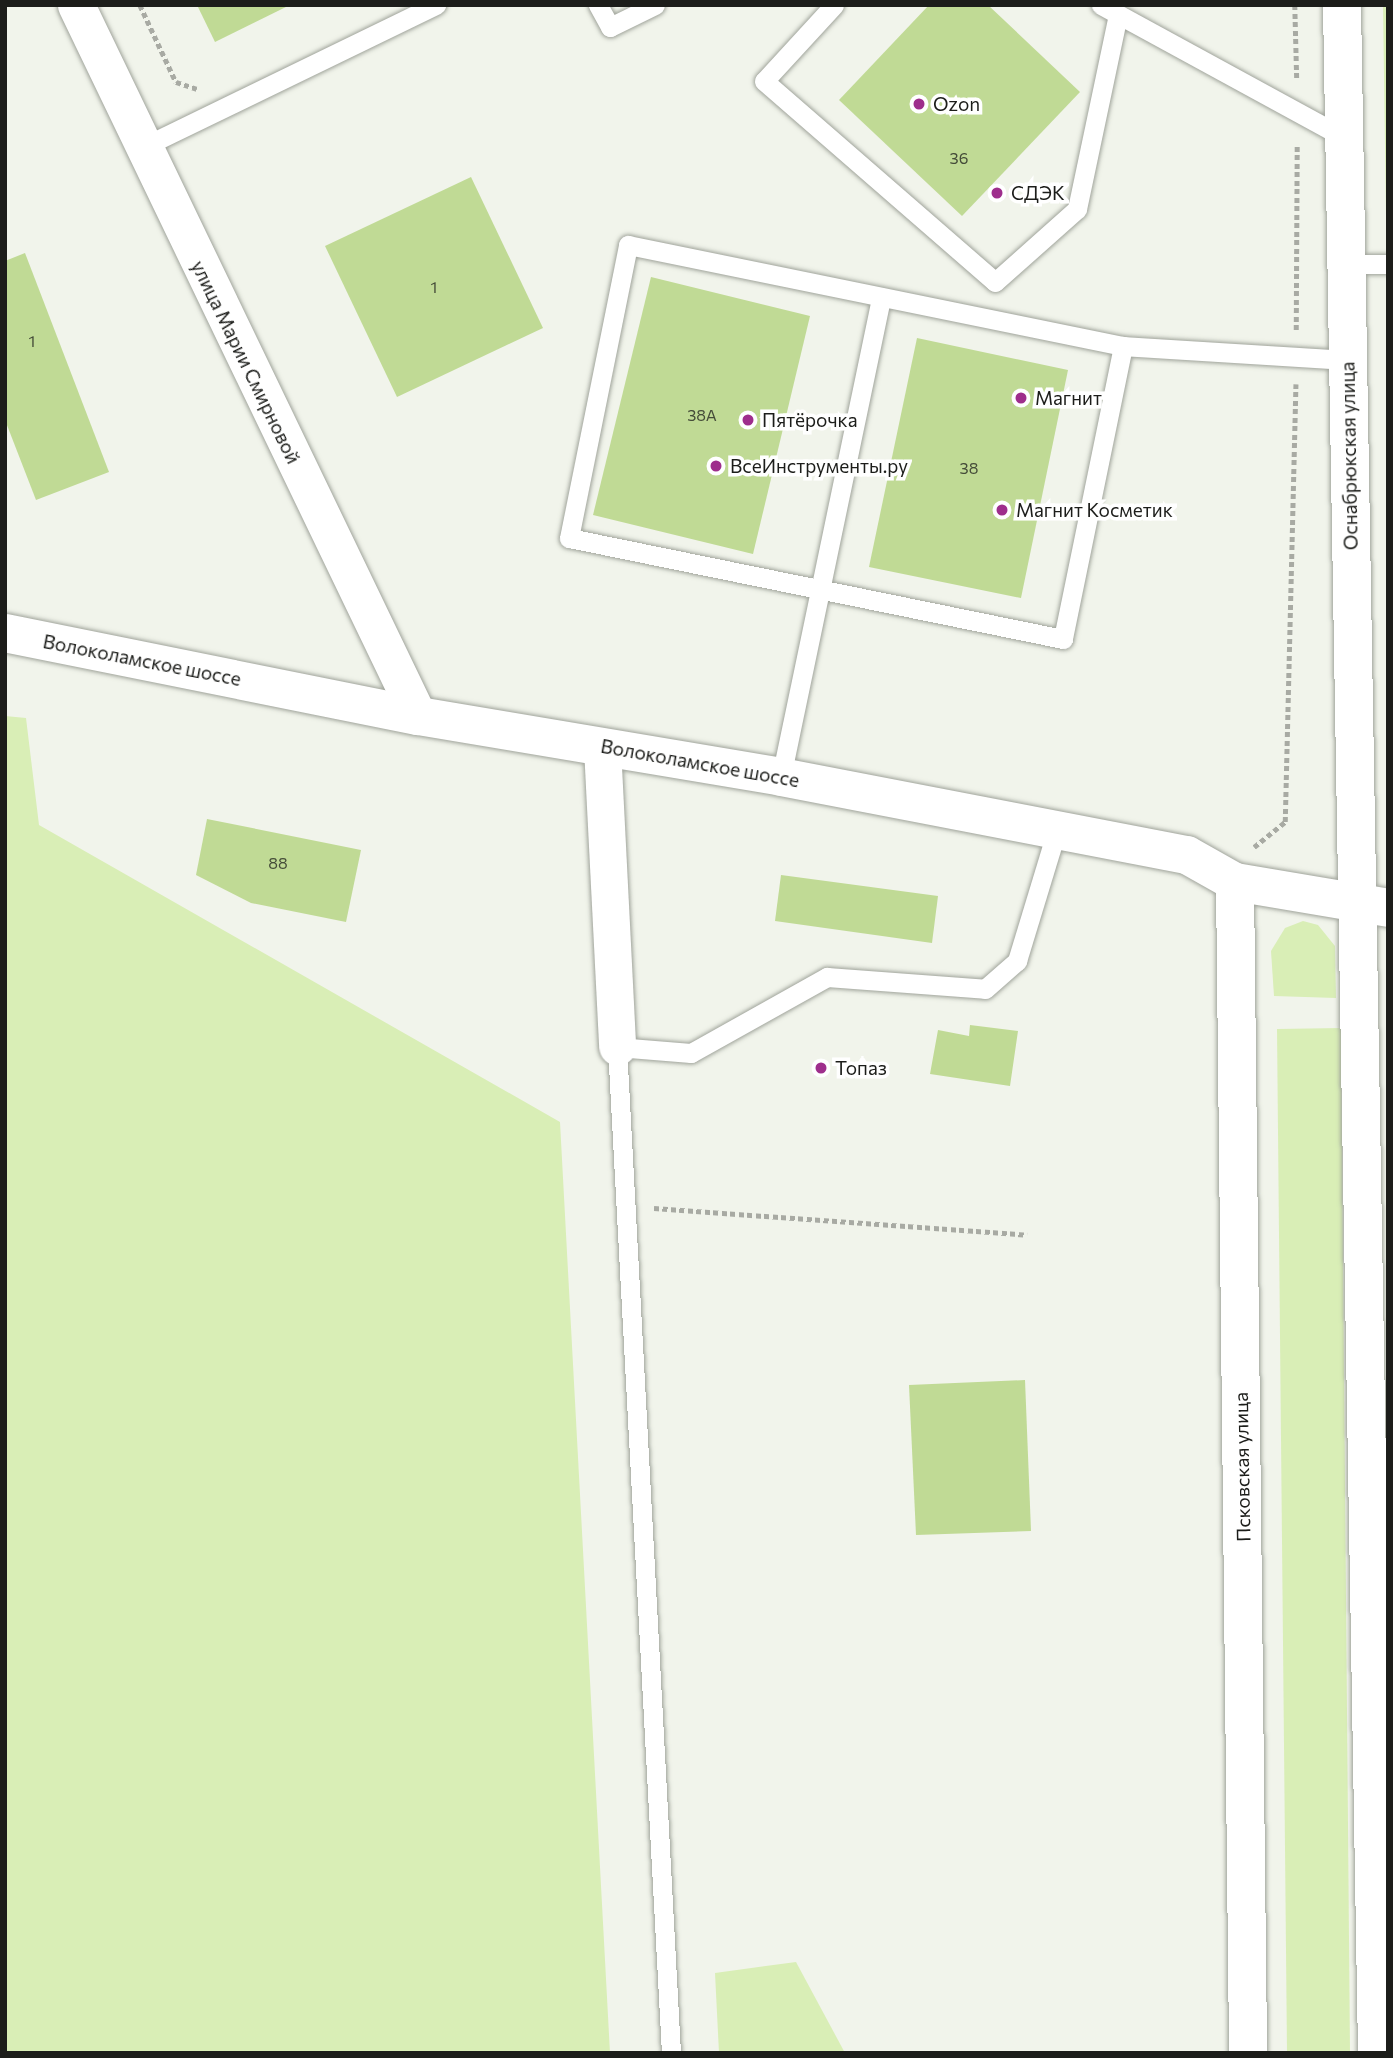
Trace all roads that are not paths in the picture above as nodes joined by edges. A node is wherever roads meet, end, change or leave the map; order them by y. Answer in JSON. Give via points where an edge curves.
{"nodes":[{"id":1,"x":76,"y":5,"type":"edge"},
{"id":2,"x":436,"y":5,"type":"edge"},
{"id":3,"x":598,"y":5,"type":"edge"},
{"id":4,"x":655,"y":5,"type":"edge"},
{"id":5,"x":834,"y":5,"type":"edge"},
{"id":6,"x":1101,"y":5,"type":"edge"},
{"id":7,"x":1342,"y":5,"type":"edge"},
{"id":8,"x":1118,"y":16,"type":"junction"},
{"id":9,"x":1343,"y":137,"type":"junction"},
{"id":10,"x":143,"y":147,"type":"junction"},
{"id":11,"x":1344,"y":264,"type":"junction"},
{"id":12,"x":1388,"y":264,"type":"edge"},
{"id":13,"x":881,"y":297,"type":"junction"},
{"id":14,"x":1123,"y":346,"type":"junction"},
{"id":15,"x":1346,"y":360,"type":"junction"},
{"id":16,"x":822,"y":590,"type":"junction"},
{"id":17,"x":5,"y":633,"type":"edge"},
{"id":18,"x":418,"y":716,"type":"junction"},
{"id":19,"x":602,"y":747,"type":"junction"},
{"id":20,"x":781,"y":776,"type":"junction"},
{"id":21,"x":1057,"y":829,"type":"junction"},
{"id":22,"x":1235,"y":882,"type":"junction"},
{"id":23,"x":1374,"y":907,"type":"edge"},
{"id":24,"x":617,"y":1047,"type":"junction"},
{"id":25,"x":671,"y":2053,"type":"edge"},
{"id":26,"x":1248,"y":2053,"type":"edge"},
{"id":27,"x":1377,"y":2053,"type":"edge"}],
"edges":[{"from":1,"to":10,"type":"street","name":"улица Марии Смирновой"},
{"from":2,"to":10,"type":"lane"},
{"from":3,"to":4,"type":"lane","via":[[610,27]]},
{"from":5,"to":8,"type":"lane","via":[[764,81],[995,282],[1077,209]]},
{"from":6,"to":8,"type":"lane"},
{"from":7,"to":9,"type":"main road","name":"Оснабрюкская улица"},
{"from":8,"to":9,"type":"lane"},
{"from":9,"to":11,"type":"main road","name":"Оснабрюкская улица"},
{"from":10,"to":18,"type":"street","name":"улица Марии Смирновой"},
{"from":11,"to":12,"type":"lane"},
{"from":11,"to":15,"type":"main road","name":"Оснабрюкская улица"},
{"from":13,"to":14,"type":"lane"},
{"from":13,"to":16,"type":"lane"},
{"from":13,"to":16,"type":"lane","via":[[628,246],[569,538]]},
{"from":14,"to":15,"type":"lane"},
{"from":14,"to":16,"type":"lane","via":[[1063,639]]},
{"from":15,"to":23,"type":"main road","name":"Оснабрюкская улица"},
{"from":16,"to":20,"type":"lane"},
{"from":17,"to":18,"type":"main road","name":"Волоколамское шоссе"},
{"from":18,"to":19,"type":"main road","name":"Волоколамское шоссе"},
{"from":19,"to":20,"type":"main road","name":"Волоколамское шоссе"},
{"from":19,"to":24,"type":"street"},
{"from":20,"to":21,"type":"main road","name":"Волоколамское шоссе"},
{"from":21,"to":22,"type":"main road","name":"Волоколамское шоссе","via":[[1187,855]]},
{"from":21,"to":24,"type":"lane","via":[[1017,961],[985,989],[827,977],[691,1053]]},
{"from":22,"to":23,"type":"main road","name":"Волоколамское шоссе"},
{"from":22,"to":26,"type":"main road","name":"Псковская улица"},
{"from":23,"to":27,"type":"main road"},
{"from":24,"to":25,"type":"lane","via":[[629,1205]]}]}
